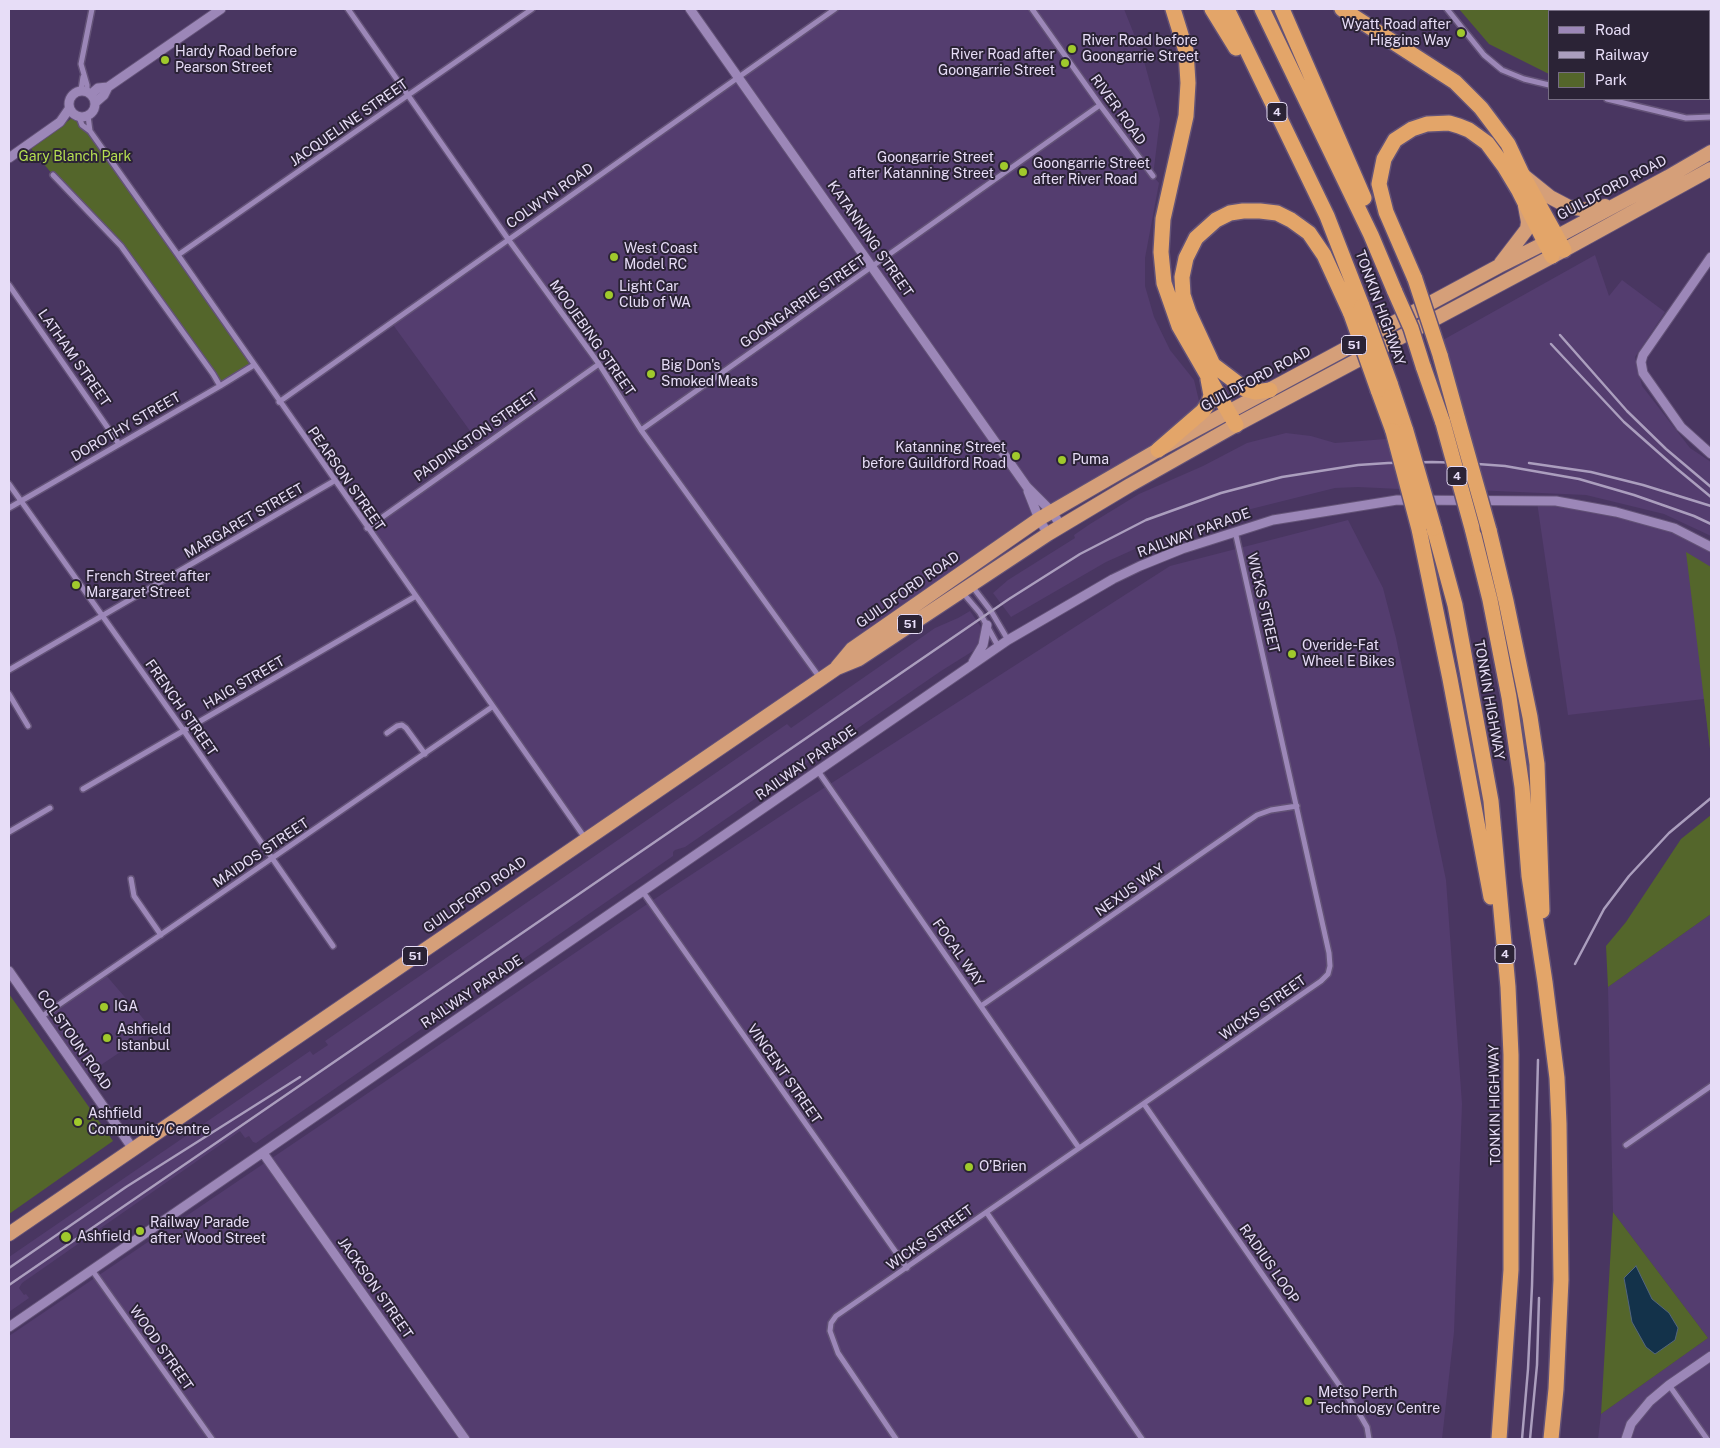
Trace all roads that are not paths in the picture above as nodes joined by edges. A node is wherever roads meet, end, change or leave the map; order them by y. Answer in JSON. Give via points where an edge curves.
{"nodes":[{"id":1,"x":92,"y":9,"type":"edge"},
{"id":2,"x":221,"y":9,"type":"edge"},
{"id":3,"x":348,"y":9,"type":"edge"},
{"id":4,"x":532,"y":9,"type":"edge"},
{"id":5,"x":690,"y":9,"type":"edge"},
{"id":6,"x":835,"y":9,"type":"edge"},
{"id":7,"x":1032,"y":9,"type":"edge"},
{"id":8,"x":1173,"y":9,"type":"edge"},
{"id":9,"x":1212,"y":9,"type":"edge"},
{"id":10,"x":1227,"y":9,"type":"edge"},
{"id":11,"x":1262,"y":9,"type":"edge"},
{"id":12,"x":1282,"y":9,"type":"edge"},
{"id":13,"x":1342,"y":9,"type":"edge"},
{"id":14,"x":1447,"y":9,"type":"edge"},
{"id":15,"x":740,"y":77,"type":"junction"},
{"id":16,"x":1548,"y":85,"type":"edge"},
{"id":17,"x":89,"y":94,"type":"junction"},
{"id":18,"x":409,"y":95,"type":"junction"},
{"id":19,"x":1611,"y":100,"type":"edge"},
{"id":20,"x":1100,"y":106,"type":"junction"},
{"id":21,"x":78,"y":114,"type":"junction"},
{"id":22,"x":1711,"y":117,"type":"edge"},
{"id":23,"x":1282,"y":122,"type":"junction"},
{"id":24,"x":90,"y":131,"type":"junction"},
{"id":25,"x":1711,"y":152,"type":"edge"},
{"id":26,"x":9,"y":158,"type":"edge"},
{"id":27,"x":1711,"y":169,"type":"edge"},
{"id":28,"x":1522,"y":174,"type":"junction"},
{"id":29,"x":53,"y":175,"type":"dead end"},
{"id":30,"x":1153,"y":176,"type":"dead end"},
{"id":31,"x":1621,"y":202,"type":"junction"},
{"id":32,"x":1524,"y":203,"type":"junction"},
{"id":33,"x":1371,"y":235,"type":"junction"},
{"id":34,"x":508,"y":239,"type":"junction"},
{"id":35,"x":1554,"y":246,"type":"junction"},
{"id":36,"x":178,"y":255,"type":"junction"},
{"id":37,"x":1711,"y":257,"type":"edge"},
{"id":38,"x":1499,"y":266,"type":"junction"},
{"id":39,"x":873,"y":267,"type":"junction"},
{"id":40,"x":9,"y":285,"type":"edge"},
{"id":41,"x":1357,"y":310,"type":"junction"},
{"id":42,"x":599,"y":364,"type":"junction"},
{"id":43,"x":254,"y":365,"type":"junction"},
{"id":44,"x":1209,"y":368,"type":"junction"},
{"id":45,"x":220,"y":386,"type":"junction"},
{"id":46,"x":1270,"y":390,"type":"junction"},
{"id":47,"x":279,"y":402,"type":"junction"},
{"id":48,"x":1237,"y":416,"type":"junction"},
{"id":49,"x":641,"y":430,"type":"junction"},
{"id":50,"x":119,"y":444,"type":"junction"},
{"id":51,"x":1158,"y":450,"type":"junction"},
{"id":52,"x":1711,"y":454,"type":"edge"},
{"id":53,"x":334,"y":481,"type":"junction"},
{"id":54,"x":9,"y":484,"type":"edge"},
{"id":55,"x":1027,"y":487,"type":"junction"},
{"id":56,"x":20,"y":501,"type":"junction"},
{"id":57,"x":9,"y":508,"type":"edge"},
{"id":58,"x":1052,"y":512,"type":"junction"},
{"id":59,"x":1039,"y":519,"type":"junction"},
{"id":60,"x":1061,"y":526,"type":"junction"},
{"id":61,"x":367,"y":528,"type":"junction"},
{"id":62,"x":1426,"y":529,"type":"junction"},
{"id":63,"x":1235,"y":531,"type":"junction"},
{"id":64,"x":1048,"y":534,"type":"junction"},
{"id":65,"x":1711,"y":547,"type":"edge"},
{"id":66,"x":957,"y":575,"type":"junction"},
{"id":67,"x":966,"y":587,"type":"junction"},
{"id":68,"x":416,"y":596,"type":"junction"},
{"id":69,"x":102,"y":616,"type":"junction"},
{"id":70,"x":987,"y":625,"type":"junction"},
{"id":71,"x":1008,"y":640,"type":"junction"},
{"id":72,"x":998,"y":646,"type":"junction"},
{"id":73,"x":972,"y":664,"type":"junction"},
{"id":74,"x":837,"y":668,"type":"junction"},
{"id":75,"x":9,"y":670,"type":"edge"},
{"id":76,"x":821,"y":679,"type":"junction"},
{"id":77,"x":9,"y":694,"type":"edge"},
{"id":78,"x":492,"y":707,"type":"junction"},
{"id":79,"x":28,"y":726,"type":"dead end"},
{"id":80,"x":184,"y":731,"type":"junction"},
{"id":81,"x":387,"y":733,"type":"dead end"},
{"id":82,"x":425,"y":754,"type":"junction"},
{"id":83,"x":818,"y":771,"type":"junction"},
{"id":84,"x":83,"y":788,"type":"dead end"},
{"id":85,"x":1297,"y":806,"type":"junction"},
{"id":86,"x":50,"y":808,"type":"dead end"},
{"id":87,"x":9,"y":832,"type":"edge"},
{"id":88,"x":585,"y":839,"type":"junction"},
{"id":89,"x":272,"y":859,"type":"junction"},
{"id":90,"x":130,"y":879,"type":"dead end"},
{"id":91,"x":643,"y":892,"type":"junction"},
{"id":92,"x":161,"y":935,"type":"junction"},
{"id":93,"x":332,"y":946,"type":"dead end"},
{"id":94,"x":9,"y":971,"type":"edge"},
{"id":95,"x":1544,"y":978,"type":"junction"},
{"id":96,"x":1508,"y":987,"type":"junction"},
{"id":97,"x":981,"y":1006,"type":"junction"},
{"id":98,"x":41,"y":1017,"type":"junction"},
{"id":99,"x":1711,"y":1086,"type":"edge"},
{"id":100,"x":1144,"y":1104,"type":"junction"},
{"id":101,"x":1626,"y":1146,"type":"dead end"},
{"id":102,"x":1079,"y":1148,"type":"junction"},
{"id":103,"x":133,"y":1149,"type":"junction"},
{"id":104,"x":263,"y":1153,"type":"junction"},
{"id":105,"x":987,"y":1212,"type":"junction"},
{"id":106,"x":9,"y":1234,"type":"edge"},
{"id":107,"x":907,"y":1268,"type":"junction"},
{"id":108,"x":92,"y":1270,"type":"junction"},
{"id":109,"x":9,"y":1327,"type":"edge"},
{"id":110,"x":1711,"y":1356,"type":"edge"},
{"id":111,"x":1669,"y":1385,"type":"junction"},
{"id":112,"x":212,"y":1439,"type":"edge"},
{"id":113,"x":465,"y":1439,"type":"edge"},
{"id":114,"x":896,"y":1439,"type":"edge"},
{"id":115,"x":1142,"y":1439,"type":"edge"},
{"id":116,"x":1370,"y":1439,"type":"edge"},
{"id":117,"x":1500,"y":1439,"type":"edge"},
{"id":118,"x":1551,"y":1439,"type":"edge"},
{"id":119,"x":1626,"y":1439,"type":"edge"},
{"id":120,"x":1707,"y":1439,"type":"edge"}],
"edges":[{"from":1,"to":17,"type":"street","via":[[81,64]]},
{"from":2,"to":17,"type":"street","via":[[108,87],[104,95]]},
{"from":3,"to":18,"type":"street","name":"MOOJEBING STREET"},
{"from":4,"to":18,"type":"street","name":"JACQUELINE STREET"},
{"from":5,"to":15,"type":"street","name":"KATANNING STREET"},
{"from":6,"to":15,"type":"street","name":"COLWYN ROAD"},
{"from":7,"to":20,"type":"street","name":"RIVER ROAD"},
{"from":8,"to":44,"type":"highway","via":[[1186,51],[1188,83],[1186,116],[1164,220],[1161,252],[1164,283],[1179,326]]},
{"from":9,"to":23,"type":"highway"},
{"from":10,"to":23,"type":"highway","name":"TONKIN HIGHWAY","number":"4"},
{"from":11,"to":33,"type":"highway","name":"TONKIN HIGHWAY"},
{"from":12,"to":33,"type":"highway","name":"TONKIN HIGHWAY","via":[[1363,194]]},
{"from":13,"to":28,"type":"highway","via":[[1455,82],[1496,126]]},
{"from":14,"to":16,"type":"street","via":[[1484,55],[1502,70]]},
{"from":15,"to":34,"type":"street","name":"COLWYN ROAD"},
{"from":15,"to":39,"type":"street","name":"KATANNING STREET"},
{"from":17,"to":21,"type":"street","via":[[92,113]]},
{"from":17,"to":21,"type":"street","via":[[72,94],[70,99]]},
{"from":18,"to":34,"type":"street","name":"MOOJEBING STREET"},
{"from":18,"to":36,"type":"street","name":"JACQUELINE STREET"},
{"from":19,"to":22,"type":"street","via":[[1686,118]]},
{"from":20,"to":30,"type":"street","name":"RIVER ROAD"},
{"from":20,"to":39,"type":"street","name":"GOONGARRIE STREET"},
{"from":21,"to":24,"type":"street","name":"PEARSON STREET"},
{"from":21,"to":24,"type":"street","name":"PEARSON STREET","via":[[82,125]]},
{"from":21,"to":26,"type":"street","via":[[60,122]]},
{"from":23,"to":41,"type":"highway","name":"TONKIN HIGHWAY","number":"4","via":[[1327,216]]},
{"from":24,"to":36,"type":"street","name":"PEARSON STREET"},
{"from":25,"to":31,"type":"highway","name":"GUILDFORD ROAD","number":"51"},
{"from":27,"to":35,"type":"highway","name":"GUILDFORD ROAD","number":"51"},
{"from":28,"to":31,"type":"highway","via":[[1550,197],[1569,207],[1588,210]]},
{"from":28,"to":35,"type":"highway"},
{"from":29,"to":45,"type":"street","via":[[121,246]]},
{"from":31,"to":35,"type":"highway","name":"GUILDFORD ROAD","number":"51"},
{"from":32,"to":35,"type":"highway"},
{"from":32,"to":38,"type":"highway","via":[[1527,229]]},
{"from":32,"to":95,"type":"highway","bridge":true,"via":[[1487,143],[1469,130],[1449,123],[1420,125],[1404,133],[1387,153],[1380,173],[1379,184],[1386,212],[1415,279],[1440,355],[1489,530],[1530,716],[1537,764]]},
{"from":33,"to":95,"type":"highway","name":"TONKIN HIGHWAY","number":"4","bridge":true,"via":[[1411,328],[1443,423],[1490,600],[1522,787],[1529,876]]},
{"from":34,"to":42,"type":"street","name":"MOOJEBING STREET"},
{"from":34,"to":47,"type":"street","name":"COLWYN ROAD"},
{"from":35,"to":38,"type":"highway","name":"GUILDFORD ROAD","number":"51"},
{"from":35,"to":48,"type":"highway","name":"GUILDFORD ROAD","number":"51"},
{"from":36,"to":43,"type":"street","name":"PEARSON STREET"},
{"from":37,"to":52,"type":"street","via":[[1641,362],[1643,373],[1681,426]]},
{"from":38,"to":46,"type":"highway","name":"GUILDFORD ROAD","number":"51"},
{"from":39,"to":49,"type":"street","name":"GOONGARRIE STREET"},
{"from":39,"to":55,"type":"street","name":"KATANNING STREET"},
{"from":40,"to":50,"type":"street","name":"LATHAM STREET"},
{"from":41,"to":44,"type":"highway","via":[[1309,233],[1277,213],[1260,210],[1230,213],[1216,220],[1196,238],[1186,258],[1182,277],[1183,295]]},
{"from":41,"to":62,"type":"highway","name":"TONKIN HIGHWAY","number":"4","bridge":true,"via":[[1400,431]]},
{"from":42,"to":49,"type":"street","name":"MOOJEBING STREET"},
{"from":42,"to":61,"type":"street","name":"PADDINGTON STREET"},
{"from":43,"to":45,"type":"street","name":"DOROTHY STREET"},
{"from":43,"to":47,"type":"street","name":"PEARSON STREET"},
{"from":44,"to":46,"type":"highway","via":[[1255,392]]},
{"from":44,"to":48,"type":"highway"},
{"from":44,"to":51,"type":"highway","via":[[1208,402]]},
{"from":45,"to":50,"type":"street","name":"DOROTHY STREET"},
{"from":46,"to":48,"type":"highway","name":"GUILDFORD ROAD","number":"51"},
{"from":47,"to":53,"type":"street","name":"PEARSON STREET"},
{"from":48,"to":51,"type":"highway","name":"GUILDFORD ROAD","number":"51"},
{"from":48,"to":60,"type":"highway","name":"GUILDFORD ROAD","number":"51"},
{"from":49,"to":76,"type":"street","name":"MOOJEBING STREET"},
{"from":50,"to":56,"type":"street","name":"DOROTHY STREET"},
{"from":51,"to":58,"type":"highway","name":"GUILDFORD ROAD","number":"51"},
{"from":53,"to":61,"type":"street","name":"PEARSON STREET"},
{"from":53,"to":69,"type":"street","name":"MARGARET STREET"},
{"from":54,"to":56,"type":"street","name":"FRENCH STREET"},
{"from":55,"to":58,"type":"street","name":"KATANNING STREET"},
{"from":55,"to":59,"type":"street","name":"KATANNING STREET"},
{"from":56,"to":57,"type":"street","name":"DOROTHY STREET"},
{"from":56,"to":69,"type":"street","name":"FRENCH STREET"},
{"from":58,"to":59,"type":"highway","name":"GUILDFORD ROAD","number":"51"},
{"from":58,"to":60,"type":"street","name":"KATANNING STREET"},
{"from":59,"to":64,"type":"street","name":"KATANNING STREET"},
{"from":59,"to":66,"type":"highway","name":"GUILDFORD ROAD","number":"51"},
{"from":60,"to":64,"type":"highway","name":"GUILDFORD ROAD","number":"51"},
{"from":61,"to":68,"type":"street","name":"PEARSON STREET"},
{"from":62,"to":96,"type":"highway","via":[[1452,689]]},
{"from":62,"to":96,"type":"highway","name":"TONKIN HIGHWAY","number":"4","via":[[1456,605],[1491,801]]},
{"from":63,"to":65,"type":"street","name":"RAILWAY PARADE","via":[[1274,520],[1397,500],[1556,502],[1616,512],[1674,528]]},
{"from":63,"to":71,"type":"street","name":"RAILWAY PARADE","via":[[1182,549],[1120,576]]},
{"from":63,"to":85,"type":"street","name":"WICKS STREET"},
{"from":64,"to":67,"type":"highway","name":"GUILDFORD ROAD","number":"51"},
{"from":66,"to":67,"type":"street"},
{"from":66,"to":67,"type":"street"},
{"from":66,"to":74,"type":"highway","name":"GUILDFORD ROAD","number":"51","via":[[852,649]]},
{"from":67,"to":70,"type":"street"},
{"from":67,"to":71,"type":"street","via":[[991,611]]},
{"from":67,"to":74,"type":"highway","name":"GUILDFORD ROAD","number":"51","via":[[859,659]]},
{"from":68,"to":78,"type":"street","name":"PEARSON STREET"},
{"from":68,"to":80,"type":"street","name":"HAIG STREET"},
{"from":69,"to":75,"type":"street","name":"MARGARET STREET"},
{"from":69,"to":80,"type":"street","name":"FRENCH STREET"},
{"from":70,"to":72,"type":"street"},
{"from":70,"to":73,"type":"street","via":[[983,645]]},
{"from":71,"to":72,"type":"street","name":"RAILWAY PARADE"},
{"from":72,"to":73,"type":"street","name":"RAILWAY PARADE"},
{"from":73,"to":83,"type":"street","name":"RAILWAY PARADE"},
{"from":74,"to":76,"type":"highway","name":"GUILDFORD ROAD","number":"51"},
{"from":76,"to":88,"type":"highway","name":"GUILDFORD ROAD","number":"51"},
{"from":77,"to":79,"type":"street"},
{"from":78,"to":82,"type":"street","name":"MAIDOS STREET"},
{"from":78,"to":88,"type":"street","name":"PEARSON STREET"},
{"from":80,"to":84,"type":"street","name":"HAIG STREET"},
{"from":80,"to":89,"type":"street","name":"FRENCH STREET"},
{"from":81,"to":82,"type":"street","via":[[402,725]]},
{"from":82,"to":89,"type":"street","name":"MAIDOS STREET"},
{"from":83,"to":91,"type":"street","name":"RAILWAY PARADE"},
{"from":83,"to":97,"type":"street","name":"FOCAL WAY"},
{"from":85,"to":97,"type":"street","name":"NEXUS WAY","via":[[1257,815]]},
{"from":85,"to":100,"type":"street","name":"WICKS STREET","via":[[1329,953],[1328,974]]},
{"from":86,"to":87,"type":"street"},
{"from":88,"to":103,"type":"highway","name":"GUILDFORD ROAD","number":"51"},
{"from":89,"to":92,"type":"street","name":"MAIDOS STREET"},
{"from":89,"to":93,"type":"street","name":"FRENCH STREET"},
{"from":90,"to":92,"type":"street","via":[[134,896]]},
{"from":91,"to":104,"type":"street","name":"RAILWAY PARADE"},
{"from":91,"to":107,"type":"street","name":"VINCENT STREET"},
{"from":92,"to":98,"type":"street","name":"MAIDOS STREET"},
{"from":94,"to":98,"type":"street","name":"COLSTOUN ROAD"},
{"from":95,"to":118,"type":"highway","name":"TONKIN HIGHWAY","number":"4","via":[[1557,1078],[1561,1215],[1560,1330]]},
{"from":96,"to":117,"type":"highway","name":"TONKIN HIGHWAY","number":"4","via":[[1511,1270]]},
{"from":97,"to":102,"type":"street","name":"FOCAL WAY"},
{"from":98,"to":103,"type":"street","name":"COLSTOUN ROAD"},
{"from":99,"to":101,"type":"street"},
{"from":100,"to":102,"type":"street","name":"WICKS STREET"},
{"from":100,"to":116,"type":"street","name":"RADIUS LOOP","via":[[1360,1415]]},
{"from":102,"to":105,"type":"street","name":"WICKS STREET"},
{"from":103,"to":106,"type":"highway","name":"GUILDFORD ROAD","number":"51"},
{"from":104,"to":108,"type":"street","name":"RAILWAY PARADE"},
{"from":104,"to":113,"type":"street","name":"JACKSON STREET"},
{"from":105,"to":107,"type":"street","name":"WICKS STREET"},
{"from":105,"to":115,"type":"street"},
{"from":107,"to":114,"type":"street","name":"WICKS STREET","via":[[836,1316],[830,1331],[838,1353]]},
{"from":108,"to":109,"type":"street","name":"RAILWAY PARADE"},
{"from":108,"to":112,"type":"street","name":"WOOD STREET"},
{"from":110,"to":111,"type":"street"},
{"from":111,"to":119,"type":"street","via":[[1631,1424]]},
{"from":111,"to":120,"type":"street"}]}
